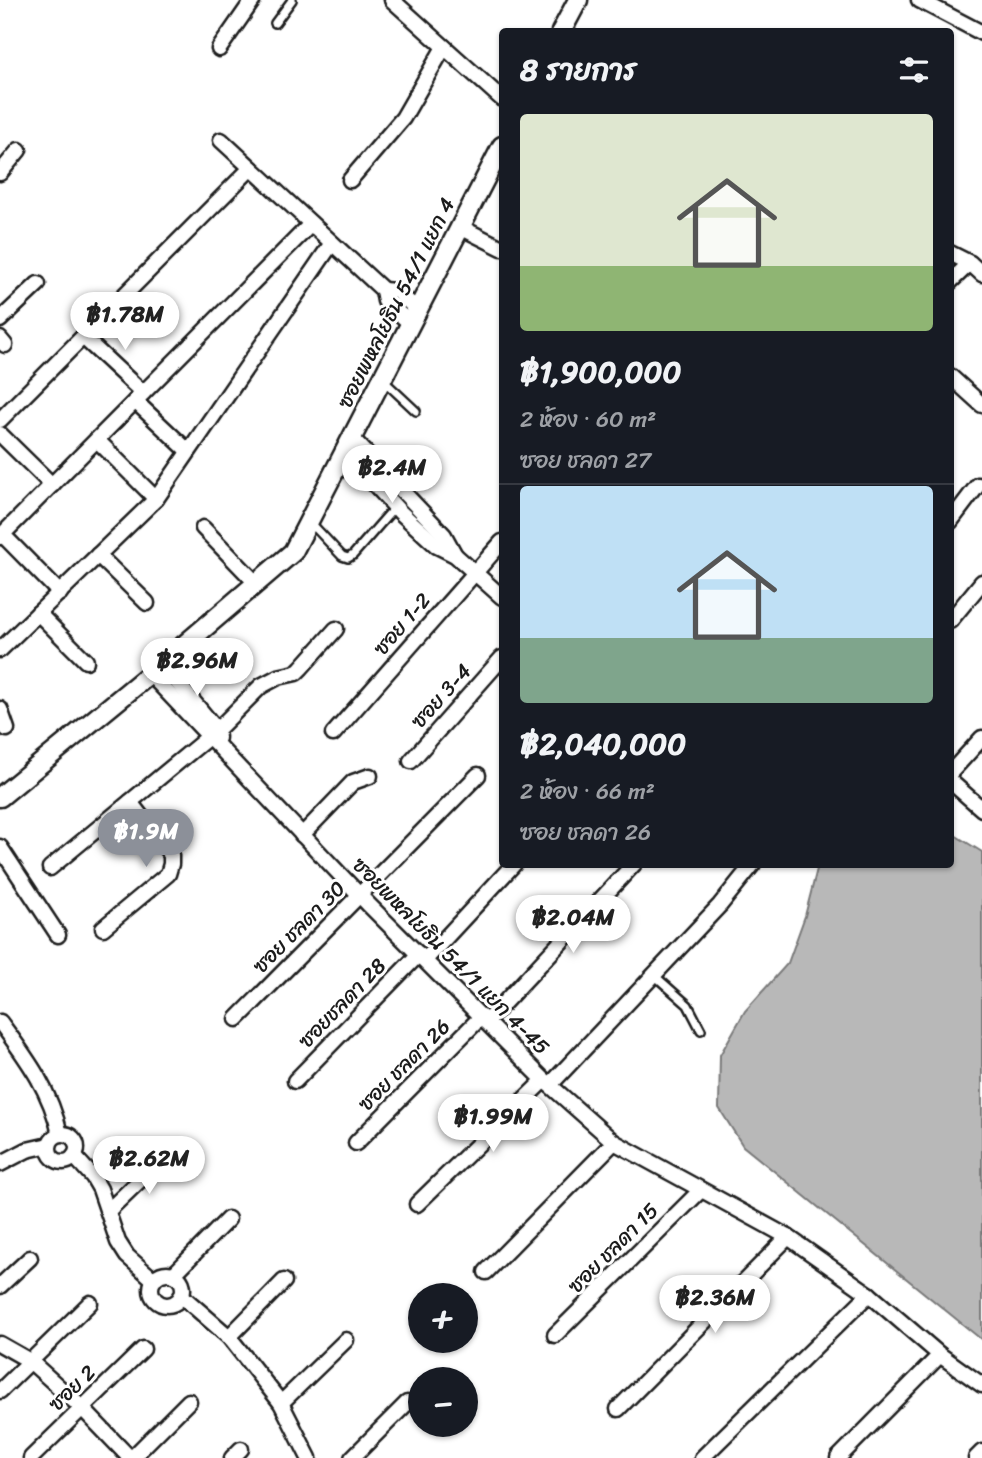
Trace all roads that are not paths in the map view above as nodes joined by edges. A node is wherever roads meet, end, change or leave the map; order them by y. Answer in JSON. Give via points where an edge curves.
{"nodes":[{"id":1,"x":253,"y":0,"type":"edge"},
{"id":2,"x":292,"y":0,"type":"edge"},
{"id":3,"x":392,"y":0,"type":"edge"},
{"id":4,"x":578,"y":0,"type":"edge"},
{"id":5,"x":919,"y":0,"type":"edge"},
{"id":6,"x":958,"y":21,"type":"junction"},
{"id":7,"x":275,"y":23,"type":"dead end"},
{"id":8,"x":563,"y":28,"type":"edge"},
{"id":9,"x":954,"y":28,"type":"edge"},
{"id":10,"x":982,"y":33,"type":"edge"},
{"id":11,"x":444,"y":47,"type":"junction"},
{"id":12,"x":219,"y":48,"type":"dead end"},
{"id":13,"x":499,"y":96,"type":"edge"},
{"id":14,"x":221,"y":140,"type":"dead end"},
{"id":15,"x":19,"y":150,"type":"dead end"},
{"id":16,"x":499,"y":152,"type":"edge"},
{"id":17,"x":251,"y":168,"type":"junction"},
{"id":18,"x":0,"y":173,"type":"edge"},
{"id":19,"x":350,"y":180,"type":"dead end"},
{"id":20,"x":312,"y":224,"type":"junction"},
{"id":21,"x":460,"y":227,"type":"junction"},
{"id":22,"x":332,"y":243,"type":"junction"},
{"id":23,"x":499,"y":246,"type":"edge"},
{"id":24,"x":954,"y":255,"type":"edge"},
{"id":25,"x":970,"y":263,"type":"junction"},
{"id":26,"x":982,"y":274,"type":"edge"},
{"id":27,"x":954,"y":278,"type":"edge"},
{"id":28,"x":38,"y":284,"type":"dead end"},
{"id":29,"x":415,"y":317,"type":"junction"},
{"id":30,"x":0,"y":320,"type":"edge"},
{"id":31,"x":83,"y":337,"type":"junction"},
{"id":32,"x":382,"y":380,"type":"junction"},
{"id":33,"x":954,"y":380,"type":"edge"},
{"id":34,"x":139,"y":397,"type":"junction"},
{"id":35,"x":982,"y":405,"type":"edge"},
{"id":36,"x":416,"y":411,"type":"dead end"},
{"id":37,"x":0,"y":420,"type":"edge"},
{"id":38,"x":0,"y":434,"type":"edge"},
{"id":39,"x":97,"y":440,"type":"junction"},
{"id":40,"x":349,"y":445,"type":"junction"},
{"id":41,"x":188,"y":452,"type":"junction"},
{"id":42,"x":52,"y":485,"type":"junction"},
{"id":43,"x":978,"y":485,"type":"dead end"},
{"id":44,"x":156,"y":499,"type":"junction"},
{"id":45,"x":395,"y":507,"type":"junction"},
{"id":46,"x":954,"y":517,"type":"edge"},
{"id":47,"x":310,"y":522,"type":"junction"},
{"id":48,"x":204,"y":527,"type":"dead end"},
{"id":49,"x":1,"y":536,"type":"edge"},
{"id":50,"x":499,"y":545,"type":"edge"},
{"id":51,"x":98,"y":555,"type":"junction"},
{"id":52,"x":456,"y":555,"type":"junction"},
{"id":53,"x":475,"y":573,"type":"junction"},
{"id":54,"x":982,"y":582,"type":"edge"},
{"id":55,"x":257,"y":584,"type":"junction"},
{"id":56,"x":60,"y":593,"type":"junction"},
{"id":57,"x":499,"y":594,"type":"edge"},
{"id":58,"x":147,"y":603,"type":"dead end"},
{"id":59,"x":38,"y":613,"type":"junction"},
{"id":60,"x":954,"y":616,"type":"edge"},
{"id":61,"x":336,"y":629,"type":"dead end"},
{"id":62,"x":0,"y":650,"type":"edge"},
{"id":63,"x":86,"y":661,"type":"dead end"},
{"id":64,"x":499,"y":661,"type":"edge"},
{"id":65,"x":156,"y":669,"type":"junction"},
{"id":66,"x":0,"y":709,"type":"edge"},
{"id":67,"x":7,"y":729,"type":"dead end"},
{"id":68,"x":333,"y":734,"type":"dead end"},
{"id":69,"x":215,"y":738,"type":"junction"},
{"id":70,"x":982,"y":738,"type":"edge"},
{"id":71,"x":411,"y":761,"type":"dead end"},
{"id":72,"x":954,"y":769,"type":"edge"},
{"id":73,"x":478,"y":775,"type":"dead end"},
{"id":74,"x":370,"y":776,"type":"dead end"},
{"id":75,"x":954,"y":784,"type":"edge"},
{"id":76,"x":0,"y":797,"type":"edge"},
{"id":77,"x":130,"y":802,"type":"junction"},
{"id":78,"x":982,"y":809,"type":"edge"},
{"id":79,"x":302,"y":835,"type":"junction"},
{"id":80,"x":0,"y":847,"type":"edge"},
{"id":81,"x":51,"y":868,"type":"dead end"},
{"id":82,"x":510,"y":868,"type":"edge"},
{"id":83,"x":630,"y":868,"type":"edge"},
{"id":84,"x":750,"y":868,"type":"edge"},
{"id":85,"x":360,"y":896,"type":"junction"},
{"id":86,"x":103,"y":928,"type":"dead end"},
{"id":87,"x":58,"y":935,"type":"dead end"},
{"id":88,"x":422,"y":957,"type":"junction"},
{"id":89,"x":654,"y":975,"type":"junction"},
{"id":90,"x":237,"y":1019,"type":"dead end"},
{"id":91,"x":484,"y":1019,"type":"junction"},
{"id":92,"x":0,"y":1022,"type":"edge"},
{"id":93,"x":701,"y":1030,"type":"dead end"},
{"id":94,"x":295,"y":1081,"type":"dead end"},
{"id":95,"x":547,"y":1082,"type":"junction"},
{"id":96,"x":60,"y":1134,"type":"junction"},
{"id":97,"x":614,"y":1142,"type":"junction"},
{"id":98,"x":356,"y":1143,"type":"dead end"},
{"id":99,"x":49,"y":1146,"type":"junction"},
{"id":100,"x":166,"y":1155,"type":"dead end"},
{"id":101,"x":74,"y":1156,"type":"junction"},
{"id":102,"x":0,"y":1164,"type":"edge"},
{"id":103,"x":701,"y":1191,"type":"junction"},
{"id":104,"x":417,"y":1204,"type":"dead end"},
{"id":105,"x":108,"y":1211,"type":"junction"},
{"id":106,"x":228,"y":1219,"type":"dead end"},
{"id":107,"x":788,"y":1237,"type":"junction"},
{"id":108,"x":30,"y":1258,"type":"dead end"},
{"id":109,"x":486,"y":1272,"type":"dead end"},
{"id":110,"x":173,"y":1275,"type":"junction"},
{"id":111,"x":154,"y":1280,"type":"junction"},
{"id":112,"x":284,"y":1280,"type":"dead end"},
{"id":113,"x":0,"y":1286,"type":"edge"},
{"id":114,"x":869,"y":1294,"type":"junction"},
{"id":115,"x":181,"y":1296,"type":"junction"},
{"id":116,"x":90,"y":1303,"type":"dead end"},
{"id":117,"x":555,"y":1335,"type":"dead end"},
{"id":118,"x":229,"y":1337,"type":"junction"},
{"id":119,"x":346,"y":1340,"type":"dead end"},
{"id":120,"x":0,"y":1344,"type":"edge"},
{"id":121,"x":143,"y":1349,"type":"dead end"},
{"id":122,"x":940,"y":1355,"type":"junction"},
{"id":123,"x":30,"y":1361,"type":"junction"},
{"id":124,"x":982,"y":1385,"type":"edge"},
{"id":125,"x":0,"y":1391,"type":"edge"},
{"id":126,"x":189,"y":1401,"type":"dead end"},
{"id":127,"x":281,"y":1403,"type":"junction"},
{"id":128,"x":407,"y":1403,"type":"dead end"},
{"id":129,"x":82,"y":1408,"type":"junction"},
{"id":130,"x":618,"y":1409,"type":"dead end"},
{"id":131,"x":982,"y":1452,"type":"edge"},
{"id":132,"x":31,"y":1458,"type":"edge"},
{"id":133,"x":131,"y":1458,"type":"edge"},
{"id":134,"x":309,"y":1458,"type":"edge"},
{"id":135,"x":352,"y":1458,"type":"edge"},
{"id":136,"x":702,"y":1458,"type":"edge"},
{"id":137,"x":838,"y":1458,"type":"edge"},
{"id":138,"x":976,"y":1458,"type":"edge"}],
"edges":[{"from":1,"to":12,"type":"street"},
{"from":2,"to":7,"type":"lane"},
{"from":3,"to":11,"type":"street"},
{"from":4,"to":8,"type":"street"},
{"from":5,"to":6,"type":"street"},
{"from":6,"to":9,"type":"street"},
{"from":6,"to":10,"type":"street"},
{"from":11,"to":13,"type":"street"},
{"from":11,"to":19,"type":"street","via":[[403,118]]},
{"from":14,"to":17,"type":"street"},
{"from":15,"to":18,"type":"street"},
{"from":16,"to":21,"type":"street","name":"ซอยพหลโยธิน 54/1 แยก 4"},
{"from":17,"to":20,"type":"street"},
{"from":17,"to":31,"type":"street"},
{"from":20,"to":22,"type":"street"},
{"from":20,"to":34,"type":"street"},
{"from":21,"to":23,"type":"street"},
{"from":21,"to":29,"type":"street","name":"ซอยพหลโยธิน 54/1 แยก 4"},
{"from":22,"to":29,"type":"street","via":[[383,290],[396,291]]},
{"from":22,"to":41,"type":"street"},
{"from":24,"to":25,"type":"street"},
{"from":25,"to":26,"type":"street"},
{"from":25,"to":27,"type":"street"},
{"from":28,"to":30,"type":"street"},
{"from":29,"to":32,"type":"street","name":"ซอยพหลโยธิน 54/1 แยก 4"},
{"from":31,"to":34,"type":"street"},
{"from":31,"to":37,"type":"street"},
{"from":32,"to":36,"type":"lane"},
{"from":32,"to":40,"type":"street","name":"ซอยพหลโยธิน 54/1 แยก 4"},
{"from":33,"to":35,"type":"street"},
{"from":34,"to":39,"type":"street"},
{"from":34,"to":41,"type":"street"},
{"from":38,"to":42,"type":"street"},
{"from":39,"to":42,"type":"street"},
{"from":39,"to":44,"type":"street"},
{"from":40,"to":45,"type":"street"},
{"from":40,"to":47,"type":"street","name":"ซอยพหลโยธิน 54/1 แยก 4"},
{"from":40,"to":52,"type":"street","via":[[444,535]]},
{"from":41,"to":44,"type":"street"},
{"from":42,"to":49,"type":"street"},
{"from":43,"to":46,"type":"street"},
{"from":44,"to":51,"type":"street"},
{"from":45,"to":47,"type":"lane","via":[[348,558]]},
{"from":45,"to":52,"type":"street","via":[[437,546]]},
{"from":47,"to":55,"type":"street","name":"ซอยพหลโยธิน 54/1 แยก 4","via":[[293,552]]},
{"from":48,"to":55,"type":"street"},
{"from":49,"to":56,"type":"street"},
{"from":50,"to":53,"type":"street","name":"ซอย 1-2"},
{"from":51,"to":56,"type":"street"},
{"from":51,"to":58,"type":"street"},
{"from":52,"to":53,"type":"street"},
{"from":53,"to":57,"type":"street"},
{"from":53,"to":68,"type":"street","name":"ซอย 1-2"},
{"from":54,"to":60,"type":"street"},
{"from":55,"to":65,"type":"street","name":"ซอยพหลโยธิน 54/1 แยก 4"},
{"from":56,"to":59,"type":"street"},
{"from":59,"to":62,"type":"street"},
{"from":59,"to":63,"type":"street"},
{"from":61,"to":69,"type":"street","via":[[296,673],[261,686]]},
{"from":64,"to":71,"type":"street","name":"ซอย 3-4"},
{"from":65,"to":69,"type":"street","name":"ซอยพหลโยธิน 54/1 แยก 4-45"},
{"from":65,"to":76,"type":"street","name":"ซอยพหลโยธิน 54/1 แยก 4"},
{"from":66,"to":67,"type":"street"},
{"from":69,"to":77,"type":"street"},
{"from":69,"to":79,"type":"street","name":"ซอยพหลโยธิน 54/1 แยก 4-45"},
{"from":70,"to":72,"type":"street"},
{"from":73,"to":85,"type":"street","name":"ซอย ชลดา 30"},
{"from":74,"to":79,"type":"street","via":[[353,782]]},
{"from":75,"to":78,"type":"street"},
{"from":77,"to":81,"type":"street"},
{"from":77,"to":86,"type":"street","via":[[171,855],[171,864],[167,874]]},
{"from":79,"to":85,"type":"street","name":"ซอยพหลโยธิน 54/1 แยก 4-45"},
{"from":80,"to":87,"type":"street"},
{"from":82,"to":88,"type":"street","name":"ซอยชลดา 28"},
{"from":83,"to":91,"type":"street","name":"ซอย ชลดา 26"},
{"from":84,"to":89,"type":"street"},
{"from":85,"to":88,"type":"street","name":"ซอยพหลโยธิน 54/1 แยก 4-45"},
{"from":85,"to":90,"type":"street","name":"ซอย ชลดา 30"},
{"from":88,"to":91,"type":"street","name":"ซอยพหลโยธิน 54/1 แยก 4-45"},
{"from":88,"to":94,"type":"street","name":"ซอยชลดา 28"},
{"from":89,"to":93,"type":"lane","via":[[688,1006]]},
{"from":89,"to":95,"type":"street"},
{"from":91,"to":95,"type":"street","name":"ซอยพหลโยธิน 54/1 แยก 4-45"},
{"from":91,"to":98,"type":"street","name":"ซอย ชลดา 26"},
{"from":92,"to":96,"type":"street","via":[[43,1085]]},
{"from":95,"to":97,"type":"street","name":"ซอยพหลโยธิน 54/1 แยก 4-45"},
{"from":95,"to":104,"type":"street"},
{"from":96,"to":99,"type":"street"},
{"from":96,"to":101,"type":"street","via":[[76,1142]]},
{"from":97,"to":103,"type":"street","name":"ซอยพหลโยธิน 54/1 แยก 4-45"},
{"from":97,"to":109,"type":"street"},
{"from":99,"to":101,"type":"street","via":[[57,1161]]},
{"from":99,"to":102,"type":"street","via":[[27,1150]]},
{"from":100,"to":105,"type":"street"},
{"from":101,"to":105,"type":"street","via":[[93,1177]]},
{"from":103,"to":107,"type":"street","name":"ซอยพหลโยธิน 54/1 แยก 4-45"},
{"from":103,"to":117,"type":"street","name":"ซอย ชลดา 15"},
{"from":105,"to":111,"type":"street","via":[[127,1256]]},
{"from":106,"to":110,"type":"street"},
{"from":107,"to":114,"type":"street","name":"ซอยพหลโยธิน 54/1 แยก 4-45"},
{"from":107,"to":130,"type":"street"},
{"from":108,"to":113,"type":"street"},
{"from":110,"to":111,"type":"street","via":[[163,1274]]},
{"from":110,"to":115,"type":"street","via":[[182,1283]]},
{"from":111,"to":115,"type":"street","via":[[151,1292],[159,1303],[172,1305]]},
{"from":112,"to":118,"type":"street"},
{"from":114,"to":122,"type":"street","name":"ซอยพหลโยธิน 54/1 แยก 4-45"},
{"from":114,"to":136,"type":"street"},
{"from":115,"to":118,"type":"street"},
{"from":116,"to":123,"type":"street"},
{"from":118,"to":127,"type":"street"},
{"from":119,"to":127,"type":"street"},
{"from":120,"to":123,"type":"street"},
{"from":121,"to":129,"type":"street","name":"ซอย 2"},
{"from":122,"to":124,"type":"street","name":"ซอยพหลโยธิน 54/1 แยก 4-45"},
{"from":122,"to":137,"type":"street"},
{"from":123,"to":125,"type":"street"},
{"from":123,"to":129,"type":"street"},
{"from":126,"to":133,"type":"street"},
{"from":127,"to":134,"type":"street"},
{"from":128,"to":135,"type":"street"},
{"from":129,"to":132,"type":"street","name":"ซอย 2"},
{"from":129,"to":133,"type":"street"},
{"from":131,"to":138,"type":"street"}]}
